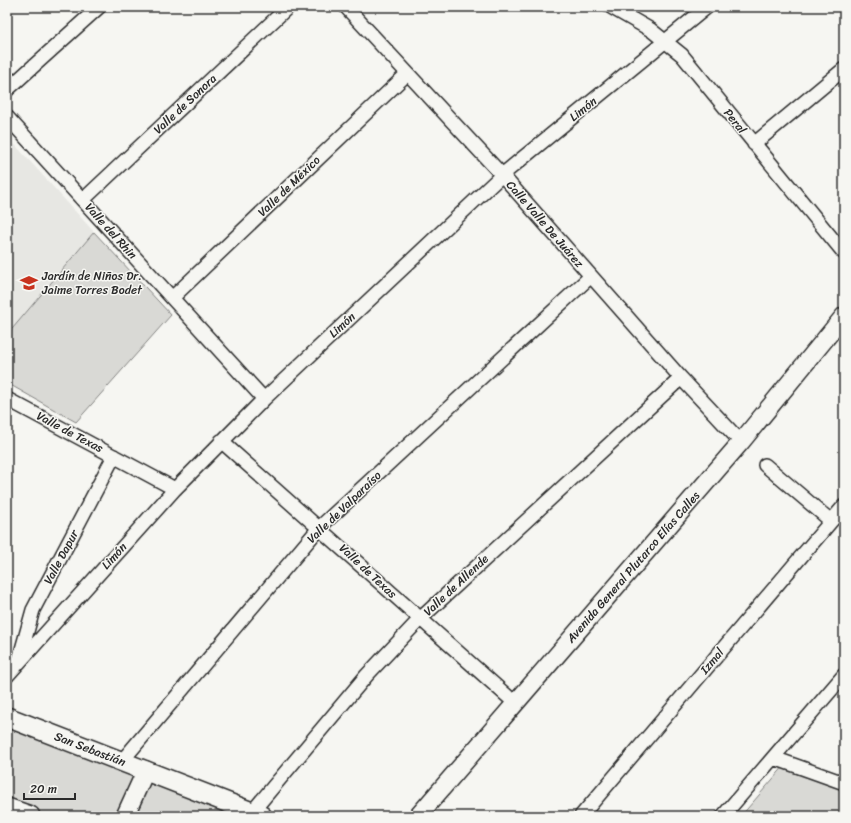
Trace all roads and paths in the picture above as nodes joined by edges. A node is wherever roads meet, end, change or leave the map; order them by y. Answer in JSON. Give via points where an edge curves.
{"nodes":[{"id":1,"x":99,"y":7,"type":"edge"},
{"id":2,"x":288,"y":7,"type":"edge"},
{"id":3,"x":346,"y":7,"type":"edge"},
{"id":4,"x":610,"y":7,"type":"edge"},
{"id":5,"x":708,"y":7,"type":"edge"},
{"id":6,"x":666,"y":40,"type":"junction"},
{"id":7,"x":844,"y":69,"type":"edge"},
{"id":8,"x":406,"y":74,"type":"junction"},
{"id":9,"x":7,"y":90,"type":"edge"},
{"id":10,"x":7,"y":117,"type":"edge"},
{"id":11,"x":754,"y":144,"type":"junction"},
{"id":12,"x":502,"y":175,"type":"junction"},
{"id":13,"x":83,"y":200,"type":"junction"},
{"id":14,"x":844,"y":253,"type":"edge"},
{"id":15,"x":591,"y":276,"type":"junction"},
{"id":16,"x":172,"y":298,"type":"junction"},
{"id":17,"x":844,"y":316,"type":"edge"},
{"id":18,"x":681,"y":378,"type":"junction"},
{"id":19,"x":7,"y":399,"type":"edge"},
{"id":20,"x":264,"y":399,"type":"junction"},
{"id":21,"x":221,"y":441,"type":"junction"},
{"id":22,"x":741,"y":442,"type":"junction"},
{"id":23,"x":114,"y":456,"type":"junction"},
{"id":24,"x":765,"y":465,"type":"dead end"},
{"id":25,"x":175,"y":488,"type":"junction"},
{"id":26,"x":844,"y":506,"type":"edge"},
{"id":27,"x":831,"y":521,"type":"junction"},
{"id":28,"x":320,"y":527,"type":"junction"},
{"id":29,"x":420,"y":619,"type":"junction"},
{"id":30,"x":19,"y":662,"type":"junction"},
{"id":31,"x":844,"y":675,"type":"edge"},
{"id":32,"x":7,"y":676,"type":"edge"},
{"id":33,"x":515,"y":703,"type":"junction"},
{"id":34,"x":7,"y":717,"type":"edge"},
{"id":35,"x":774,"y":758,"type":"junction"},
{"id":36,"x":122,"y":761,"type":"junction"},
{"id":37,"x":146,"y":770,"type":"junction"},
{"id":38,"x":844,"y":783,"type":"edge"},
{"id":39,"x":7,"y":808,"type":"edge"},
{"id":40,"x":257,"y":814,"type":"edge"},
{"id":41,"x":30,"y":816,"type":"edge"},
{"id":42,"x":125,"y":816,"type":"edge"},
{"id":43,"x":418,"y":816,"type":"edge"},
{"id":44,"x":581,"y":816,"type":"edge"},
{"id":45,"x":723,"y":816,"type":"edge"}],
"edges":[{"from":1,"to":9,"type":"street"},
{"from":2,"to":13,"type":"street","name":"Valle de Sonora"},
{"from":3,"to":8,"type":"street","name":"Calle Valle De Juárez"},
{"from":4,"to":6,"type":"street","name":"Peral","via":[[638,21]]},
{"from":5,"to":6,"type":"street","name":"Limón"},
{"from":6,"to":11,"type":"street","name":"Peral","via":[[686,60]]},
{"from":6,"to":12,"type":"street","name":"Limón"},
{"from":7,"to":11,"type":"street"},
{"from":8,"to":12,"type":"street","name":"Calle Valle De Juárez"},
{"from":8,"to":16,"type":"street","name":"Valle de México"},
{"from":10,"to":13,"type":"street","name":"Valle del Rhin"},
{"from":11,"to":14,"type":"street","name":"Peral"},
{"from":12,"to":15,"type":"street","name":"Calle Valle De Juárez"},
{"from":12,"to":20,"type":"street","name":"Limón"},
{"from":13,"to":16,"type":"street","name":"Valle del Rhin"},
{"from":15,"to":18,"type":"street","name":"Calle Valle De Juárez"},
{"from":15,"to":28,"type":"street","name":"Valle de Valparaíso"},
{"from":16,"to":20,"type":"street","name":"Valle del Rhin"},
{"from":17,"to":22,"type":"street","name":"Avenida General Plutarco Elías Calles"},
{"from":18,"to":22,"type":"street","name":"Calle Valle De Juárez"},
{"from":18,"to":29,"type":"street","name":"Valle de Allende"},
{"from":19,"to":23,"type":"street","name":"Valle de Texas"},
{"from":20,"to":21,"type":"street","name":"Limón"},
{"from":21,"to":25,"type":"street","name":"Limón"},
{"from":21,"to":28,"type":"street","name":"Valle de Texas"},
{"from":22,"to":33,"type":"street","name":"Avenida General Plutarco Elías Calles"},
{"from":23,"to":25,"type":"street","name":"Valle de Texas"},
{"from":23,"to":30,"type":"street","name":"Valle Dapur","via":[[33,610]]},
{"from":24,"to":27,"type":"street"},
{"from":25,"to":30,"type":"street","name":"Limón"},
{"from":26,"to":27,"type":"street","name":"Izmal"},
{"from":27,"to":44,"type":"street","name":"Izmal"},
{"from":28,"to":29,"type":"street","name":"Valle de Texas"},
{"from":28,"to":36,"type":"street","name":"Valle de Valparaíso"},
{"from":29,"to":33,"type":"street","name":"Valle de Texas"},
{"from":29,"to":40,"type":"street","name":"Valle de Allende","via":[[367,676]]},
{"from":30,"to":32,"type":"street","name":"Limón"},
{"from":31,"to":35,"type":"street"},
{"from":33,"to":43,"type":"street","name":"Avenida General Plutarco Elías Calles"},
{"from":34,"to":36,"type":"main road","name":"San Sebastián"},
{"from":35,"to":38,"type":"street"},
{"from":35,"to":45,"type":"street"},
{"from":36,"to":37,"type":"main road","name":"San Sebastián"},
{"from":37,"to":40,"type":"main road","name":"San Sebastián"},
{"from":37,"to":42,"type":"street"},
{"from":39,"to":41,"type":"main road"}]}
